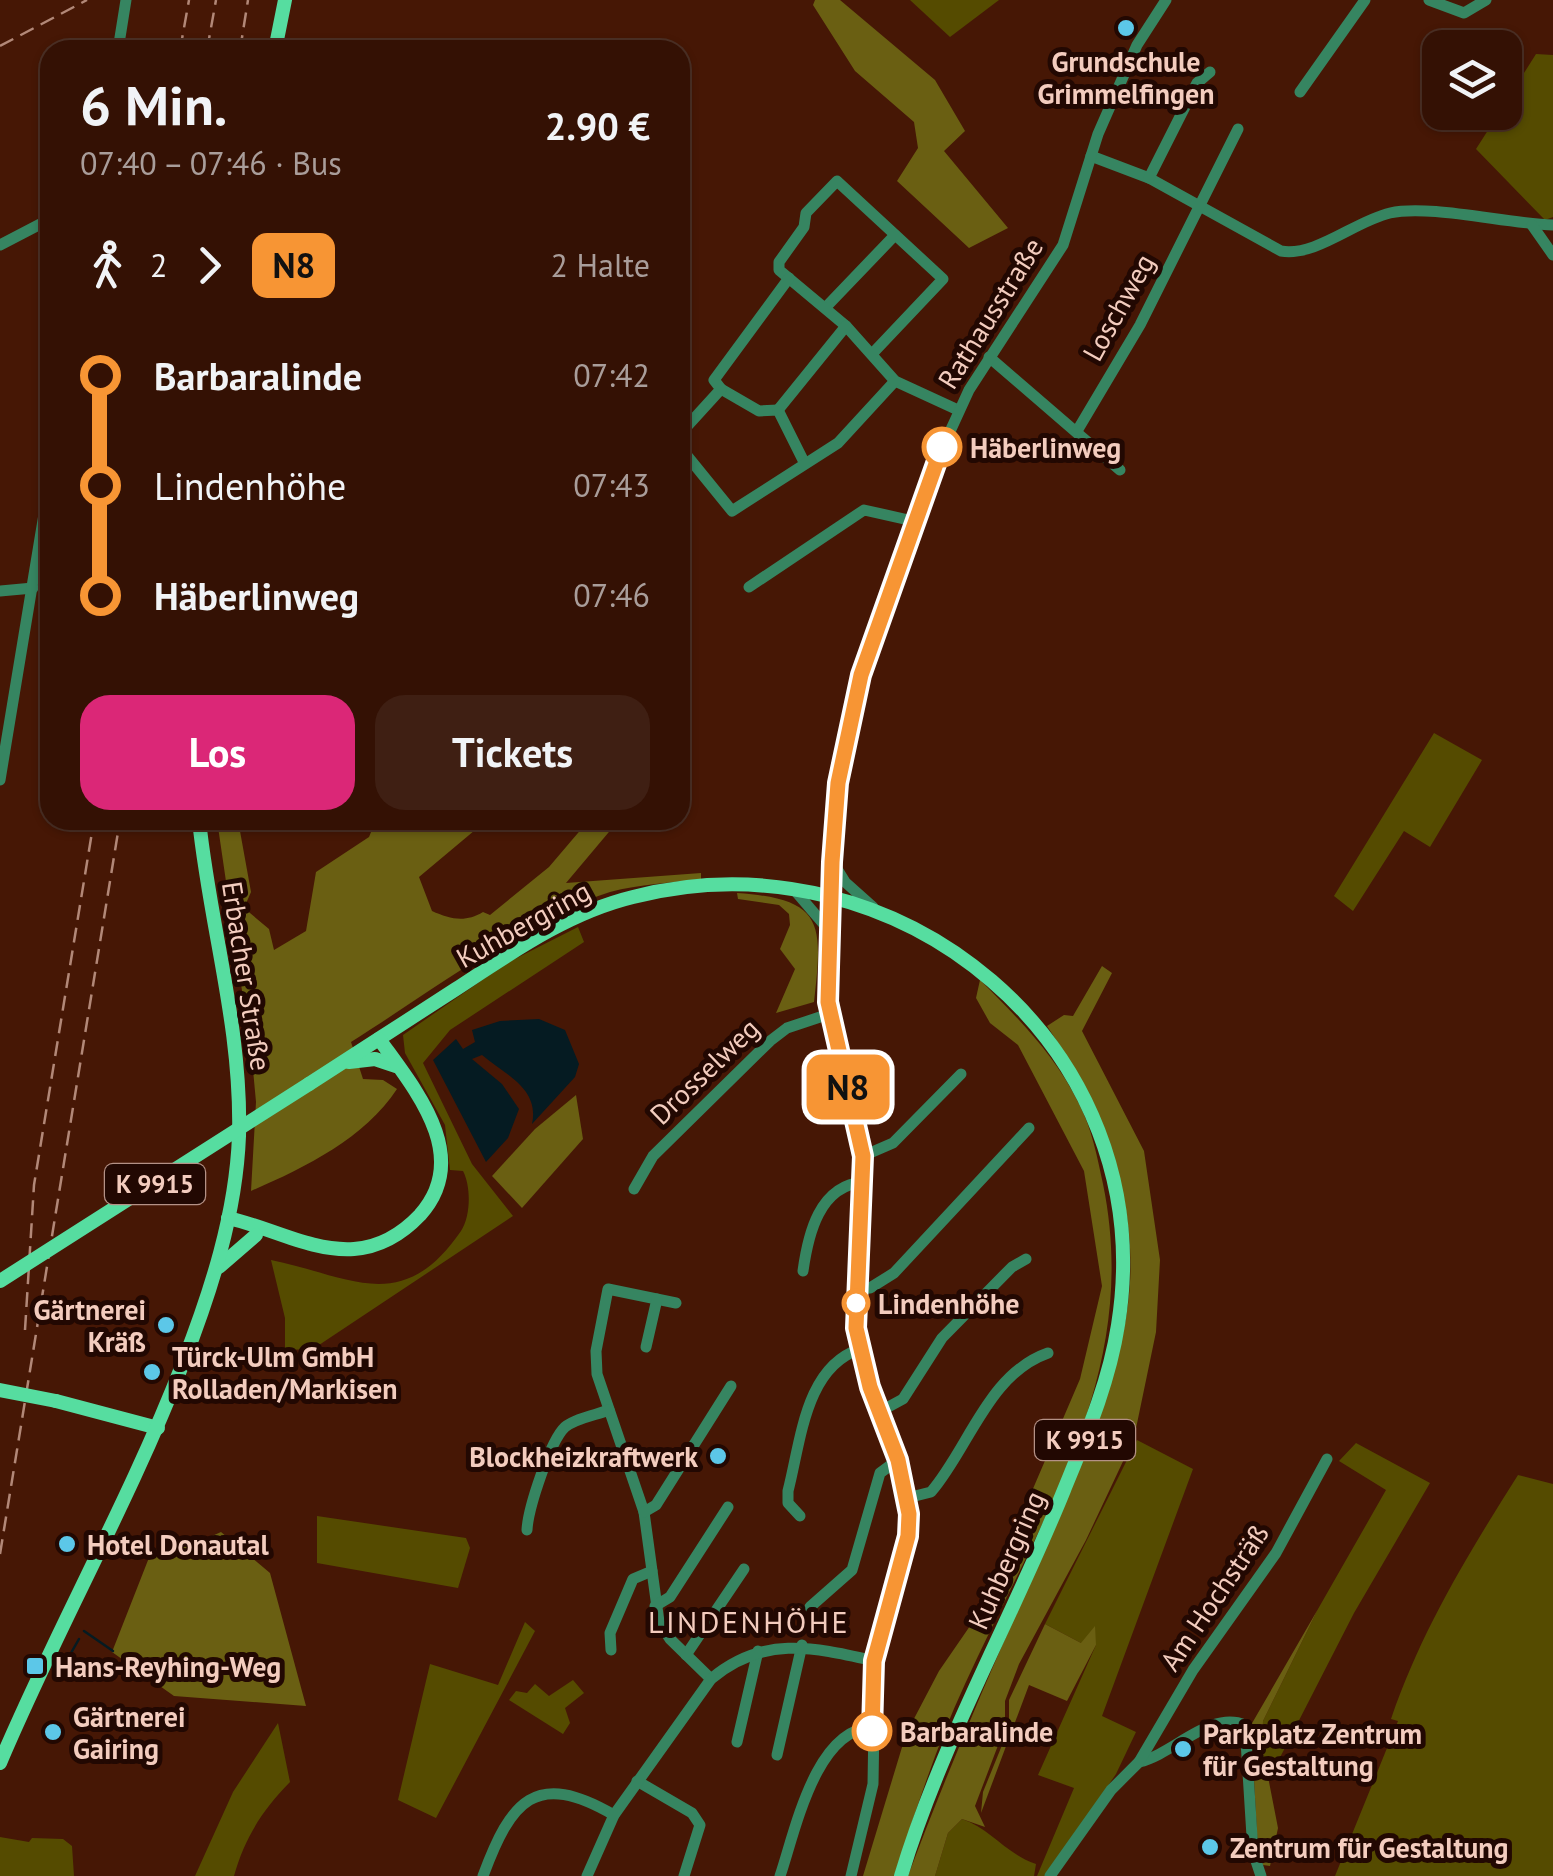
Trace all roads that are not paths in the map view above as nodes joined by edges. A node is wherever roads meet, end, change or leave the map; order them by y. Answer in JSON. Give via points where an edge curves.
{"nodes":[{"id":1,"x":126,"y":0,"type":"edge"},
{"id":2,"x":285,"y":0,"type":"edge"},
{"id":3,"x":1166,"y":0,"type":"edge"},
{"id":4,"x":1365,"y":0,"type":"edge"},
{"id":5,"x":1429,"y":0,"type":"edge"},
{"id":6,"x":1486,"y":0,"type":"edge"},
{"id":7,"x":120,"y":40,"type":"edge"},
{"id":8,"x":277,"y":40,"type":"edge"},
{"id":9,"x":1210,"y":72,"type":"dead end"},
{"id":10,"x":1300,"y":92,"type":"dead end"},
{"id":11,"x":1238,"y":128,"type":"dead end"},
{"id":12,"x":1092,"y":156,"type":"junction"},
{"id":13,"x":1149,"y":178,"type":"junction"},
{"id":14,"x":1200,"y":206,"type":"junction"},
{"id":15,"x":40,"y":224,"type":"edge"},
{"id":16,"x":1532,"y":224,"type":"junction"},
{"id":17,"x":1553,"y":226,"type":"edge"},
{"id":18,"x":895,"y":236,"type":"junction"},
{"id":19,"x":0,"y":244,"type":"edge"},
{"id":20,"x":1553,"y":255,"type":"edge"},
{"id":21,"x":789,"y":278,"type":"junction"},
{"id":22,"x":826,"y":307,"type":"junction"},
{"id":23,"x":846,"y":326,"type":"junction"},
{"id":24,"x":872,"y":354,"type":"junction"},
{"id":25,"x":989,"y":358,"type":"junction"},
{"id":26,"x":894,"y":381,"type":"junction"},
{"id":27,"x":721,"y":388,"type":"junction"},
{"id":28,"x":778,"y":410,"type":"junction"},
{"id":29,"x":958,"y":410,"type":"junction"},
{"id":30,"x":690,"y":423,"type":"edge"},
{"id":31,"x":1077,"y":431,"type":"junction"},
{"id":32,"x":690,"y":459,"type":"edge"},
{"id":33,"x":804,"y":462,"type":"junction"},
{"id":34,"x":1120,"y":470,"type":"dead end"},
{"id":35,"x":913,"y":521,"type":"junction"},
{"id":36,"x":40,"y":543,"type":"edge"},
{"id":37,"x":749,"y":587,"type":"dead end"},
{"id":38,"x":33,"y":588,"type":"junction"},
{"id":39,"x":0,"y":591,"type":"edge"},
{"id":40,"x":0,"y":780,"type":"edge"},
{"id":41,"x":201,"y":830,"type":"edge"},
{"id":42,"x":832,"y":862,"type":"junction"},
{"id":43,"x":780,"y":885,"type":"junction"},
{"id":44,"x":830,"y":894,"type":"junction"},
{"id":45,"x":873,"y":907,"type":"junction"},
{"id":46,"x":829,"y":931,"type":"junction"},
{"id":47,"x":829,"y":1014,"type":"junction"},
{"id":48,"x":379,"y":1039,"type":"junction"},
{"id":49,"x":334,"y":1067,"type":"junction"},
{"id":50,"x":401,"y":1068,"type":"junction"},
{"id":51,"x":961,"y":1074,"type":"dead end"},
{"id":52,"x":1029,"y":1128,"type":"dead end"},
{"id":53,"x":863,"y":1156,"type":"junction"},
{"id":54,"x":864,"y":1182,"type":"junction"},
{"id":55,"x":634,"y":1188,"type":"dead end"},
{"id":56,"x":227,"y":1225,"type":"junction"},
{"id":57,"x":276,"y":1232,"type":"junction"},
{"id":58,"x":256,"y":1235,"type":"junction"},
{"id":59,"x":1026,"y":1259,"type":"dead end"},
{"id":60,"x":803,"y":1271,"type":"dead end"},
{"id":61,"x":213,"y":1276,"type":"junction"},
{"id":62,"x":0,"y":1281,"type":"edge"},
{"id":63,"x":857,"y":1289,"type":"junction"},
{"id":64,"x":657,"y":1299,"type":"junction"},
{"id":65,"x":676,"y":1303,"type":"dead end"},
{"id":66,"x":646,"y":1347,"type":"dead end"},
{"id":67,"x":860,"y":1349,"type":"junction"},
{"id":68,"x":1048,"y":1352,"type":"dead end"},
{"id":69,"x":732,"y":1386,"type":"dead end"},
{"id":70,"x":0,"y":1390,"type":"edge"},
{"id":71,"x":609,"y":1410,"type":"junction"},
{"id":72,"x":879,"y":1412,"type":"junction"},
{"id":73,"x":132,"y":1420,"type":"junction"},
{"id":74,"x":158,"y":1428,"type":"junction"},
{"id":75,"x":147,"y":1454,"type":"junction"},
{"id":76,"x":1327,"y":1459,"type":"dead end"},
{"id":77,"x":898,"y":1460,"type":"junction"},
{"id":78,"x":907,"y":1498,"type":"junction"},
{"id":79,"x":728,"y":1507,"type":"dead end"},
{"id":80,"x":644,"y":1512,"type":"junction"},
{"id":81,"x":800,"y":1516,"type":"dead end"},
{"id":82,"x":527,"y":1530,"type":"dead end"},
{"id":83,"x":652,"y":1570,"type":"junction"},
{"id":84,"x":744,"y":1575,"type":"dead end"},
{"id":85,"x":655,"y":1606,"type":"junction"},
{"id":86,"x":810,"y":1607,"type":"dead end"},
{"id":87,"x":802,"y":1645,"type":"junction"},
{"id":88,"x":611,"y":1650,"type":"dead end"},
{"id":89,"x":758,"y":1651,"type":"junction"},
{"id":90,"x":686,"y":1655,"type":"junction"},
{"id":91,"x":874,"y":1661,"type":"junction"},
{"id":92,"x":711,"y":1679,"type":"junction"},
{"id":93,"x":872,"y":1727,"type":"junction"},
{"id":94,"x":737,"y":1742,"type":"dead end"},
{"id":95,"x":776,"y":1755,"type":"dead end"},
{"id":96,"x":1140,"y":1762,"type":"junction"},
{"id":97,"x":0,"y":1764,"type":"edge"},
{"id":98,"x":637,"y":1781,"type":"junction"},
{"id":99,"x":614,"y":1815,"type":"junction"},
{"id":100,"x":483,"y":1876,"type":"edge"},
{"id":101,"x":586,"y":1876,"type":"edge"},
{"id":102,"x":684,"y":1876,"type":"edge"},
{"id":103,"x":780,"y":1876,"type":"edge"},
{"id":104,"x":850,"y":1876,"type":"edge"},
{"id":105,"x":902,"y":1876,"type":"edge"},
{"id":106,"x":1050,"y":1876,"type":"edge"},
{"id":107,"x":1260,"y":1876,"type":"edge"}],
"edges":[{"from":1,"to":7,"type":"street"},
{"from":2,"to":8,"type":"main road"},
{"from":3,"to":12,"type":"street","name":"Rathausstraße","via":[[1137,45]]},
{"from":4,"to":10,"type":"street"},
{"from":5,"to":6,"type":"street","via":[[1448,10],[1473,10]]},
{"from":9,"to":13,"type":"street","via":[[1197,83]]},
{"from":11,"to":14,"type":"street","name":"Loschweg"},
{"from":12,"to":13,"type":"street"},
{"from":12,"to":25,"type":"street","name":"Rathausstraße","via":[[1063,244]]},
{"from":13,"to":14,"type":"street"},
{"from":14,"to":16,"type":"street","via":[[1295,253],[1351,226],[1407,210]]},
{"from":14,"to":31,"type":"street","name":"Loschweg"},
{"from":15,"to":19,"type":"street"},
{"from":16,"to":17,"type":"street"},
{"from":16,"to":20,"type":"street"},
{"from":18,"to":21,"type":"street","via":[[837,181],[806,213],[804,227],[779,262]]},
{"from":18,"to":22,"type":"street"},
{"from":18,"to":24,"type":"street","via":[[943,280]]},
{"from":21,"to":22,"type":"street"},
{"from":21,"to":27,"type":"street","via":[[714,380]]},
{"from":22,"to":23,"type":"street"},
{"from":23,"to":24,"type":"street"},
{"from":23,"to":28,"type":"street"},
{"from":24,"to":26,"type":"street"},
{"from":25,"to":29,"type":"street","name":"Rathausstraße"},
{"from":25,"to":31,"type":"street"},
{"from":26,"to":29,"type":"street"},
{"from":26,"to":33,"type":"street","via":[[856,429]]},
{"from":27,"to":28,"type":"street","via":[[759,411]]},
{"from":27,"to":30,"type":"street"},
{"from":28,"to":33,"type":"street"},
{"from":29,"to":35,"type":"street","name":"Rathausstraße"},
{"from":31,"to":34,"type":"street"},
{"from":32,"to":33,"type":"street","via":[[732,511]]},
{"from":35,"to":37,"type":"street","via":[[864,510]]},
{"from":35,"to":42,"type":"street","name":"Rathausstraße","via":[[856,693],[838,783]]},
{"from":36,"to":38,"type":"street"},
{"from":38,"to":39,"type":"street"},
{"from":38,"to":40,"type":"street"},
{"from":41,"to":56,"type":"main road","name":"Erbacher Straße","via":[[238,1048],[239,1138]]},
{"from":42,"to":44,"type":"street","name":"Rathausstraße"},
{"from":42,"to":45,"type":"street"},
{"from":43,"to":44,"type":"main road","name":"Kuhbergring","number":"K 9915"},
{"from":43,"to":46,"type":"street","via":[[809,902]]},
{"from":43,"to":48,"type":"main road","name":"Kuhbergring","number":"K 9915","via":[[671,888],[596,908]]},
{"from":44,"to":45,"type":"main road","name":"Kuhbergring","number":"K 9915"},
{"from":44,"to":46,"type":"street","name":"Rathausstraße"},
{"from":45,"to":105,"type":"main road","name":"Kuhbergring","number":"K 9915","via":[[940,942],[992,980],[1040,1028],[1102,1143],[1122,1253],[1119,1320],[1096,1413]]},
{"from":46,"to":47,"type":"street","name":"Rathausstraße"},
{"from":47,"to":53,"type":"street"},
{"from":47,"to":55,"type":"street","name":"Drosselweg","via":[[770,1041],[653,1156]]},
{"from":48,"to":49,"type":"main road","name":"Kuhbergring","number":"K 9915"},
{"from":48,"to":50,"type":"main road"},
{"from":49,"to":50,"type":"main road","via":[[368,1058]]},
{"from":49,"to":62,"type":"main road","name":"Kuhbergring","number":"K 9915","bridge":true},
{"from":50,"to":57,"type":"main road","via":[[435,1123],[441,1152],[426,1208],[381,1244],[352,1249]]},
{"from":51,"to":53,"type":"street","via":[[893,1144]]},
{"from":52,"to":63,"type":"street","via":[[894,1272]]},
{"from":53,"to":54,"type":"street"},
{"from":54,"to":60,"type":"street","via":[[829,1198],[817,1212]]},
{"from":54,"to":63,"type":"street"},
{"from":56,"to":57,"type":"main road"},
{"from":56,"to":58,"type":"main road"},
{"from":56,"to":61,"type":"main road","name":"Erbacher Straße"},
{"from":57,"to":58,"type":"main road"},
{"from":58,"to":61,"type":"main road"},
{"from":59,"to":72,"type":"street","via":[[942,1338],[903,1399]]},
{"from":61,"to":74,"type":"main road","name":"Erbacher Straße"},
{"from":63,"to":67,"type":"street"},
{"from":64,"to":65,"type":"street"},
{"from":64,"to":66,"type":"street"},
{"from":64,"to":71,"type":"street","via":[[608,1289],[596,1351]]},
{"from":67,"to":72,"type":"street"},
{"from":67,"to":81,"type":"street","via":[[826,1368],[813,1397],[788,1491],[788,1503]]},
{"from":68,"to":78,"type":"street","via":[[1030,1359],[992,1398],[931,1492]]},
{"from":69,"to":80,"type":"street","via":[[726,1406],[656,1505]]},
{"from":70,"to":73,"type":"main road","bridge":true},
{"from":71,"to":80,"type":"street"},
{"from":71,"to":82,"type":"street","via":[[560,1434]]},
{"from":72,"to":77,"type":"street"},
{"from":73,"to":74,"type":"main road"},
{"from":73,"to":75,"type":"main road","via":[[144,1434]]},
{"from":74,"to":75,"type":"main road","name":"Erbacher Straße"},
{"from":75,"to":97,"type":"main road","name":"Erbacher Straße"},
{"from":76,"to":96,"type":"street","name":"Am Hochsträß","via":[[1276,1553],[1193,1670]]},
{"from":77,"to":78,"type":"street"},
{"from":77,"to":86,"type":"street","via":[[880,1473],[852,1570]]},
{"from":78,"to":91,"type":"street","via":[[908,1536]]},
{"from":79,"to":85,"type":"street","via":[[670,1597]]},
{"from":80,"to":83,"type":"street"},
{"from":83,"to":85,"type":"street"},
{"from":83,"to":88,"type":"street","via":[[633,1579],[610,1633]]},
{"from":84,"to":90,"type":"street"},
{"from":85,"to":90,"type":"street","via":[[664,1632]]},
{"from":87,"to":89,"type":"street"},
{"from":87,"to":91,"type":"street"},
{"from":87,"to":95,"type":"street"},
{"from":89,"to":92,"type":"street"},
{"from":89,"to":94,"type":"street"},
{"from":90,"to":92,"type":"street"},
{"from":91,"to":93,"type":"street"},
{"from":92,"to":98,"type":"street"},
{"from":93,"to":103,"type":"street","via":[[840,1741],[816,1773]]},
{"from":93,"to":104,"type":"street","via":[[873,1784]]},
{"from":96,"to":106,"type":"street","name":"Am Hochsträß"},
{"from":96,"to":107,"type":"street","name":"Am Hochsträß","via":[[1214,1724],[1246,1725]]},
{"from":98,"to":99,"type":"street"},
{"from":98,"to":102,"type":"street","via":[[692,1813],[700,1825]]},
{"from":99,"to":100,"type":"street","via":[[564,1792],[531,1800],[506,1821]]},
{"from":99,"to":101,"type":"street"}]}
